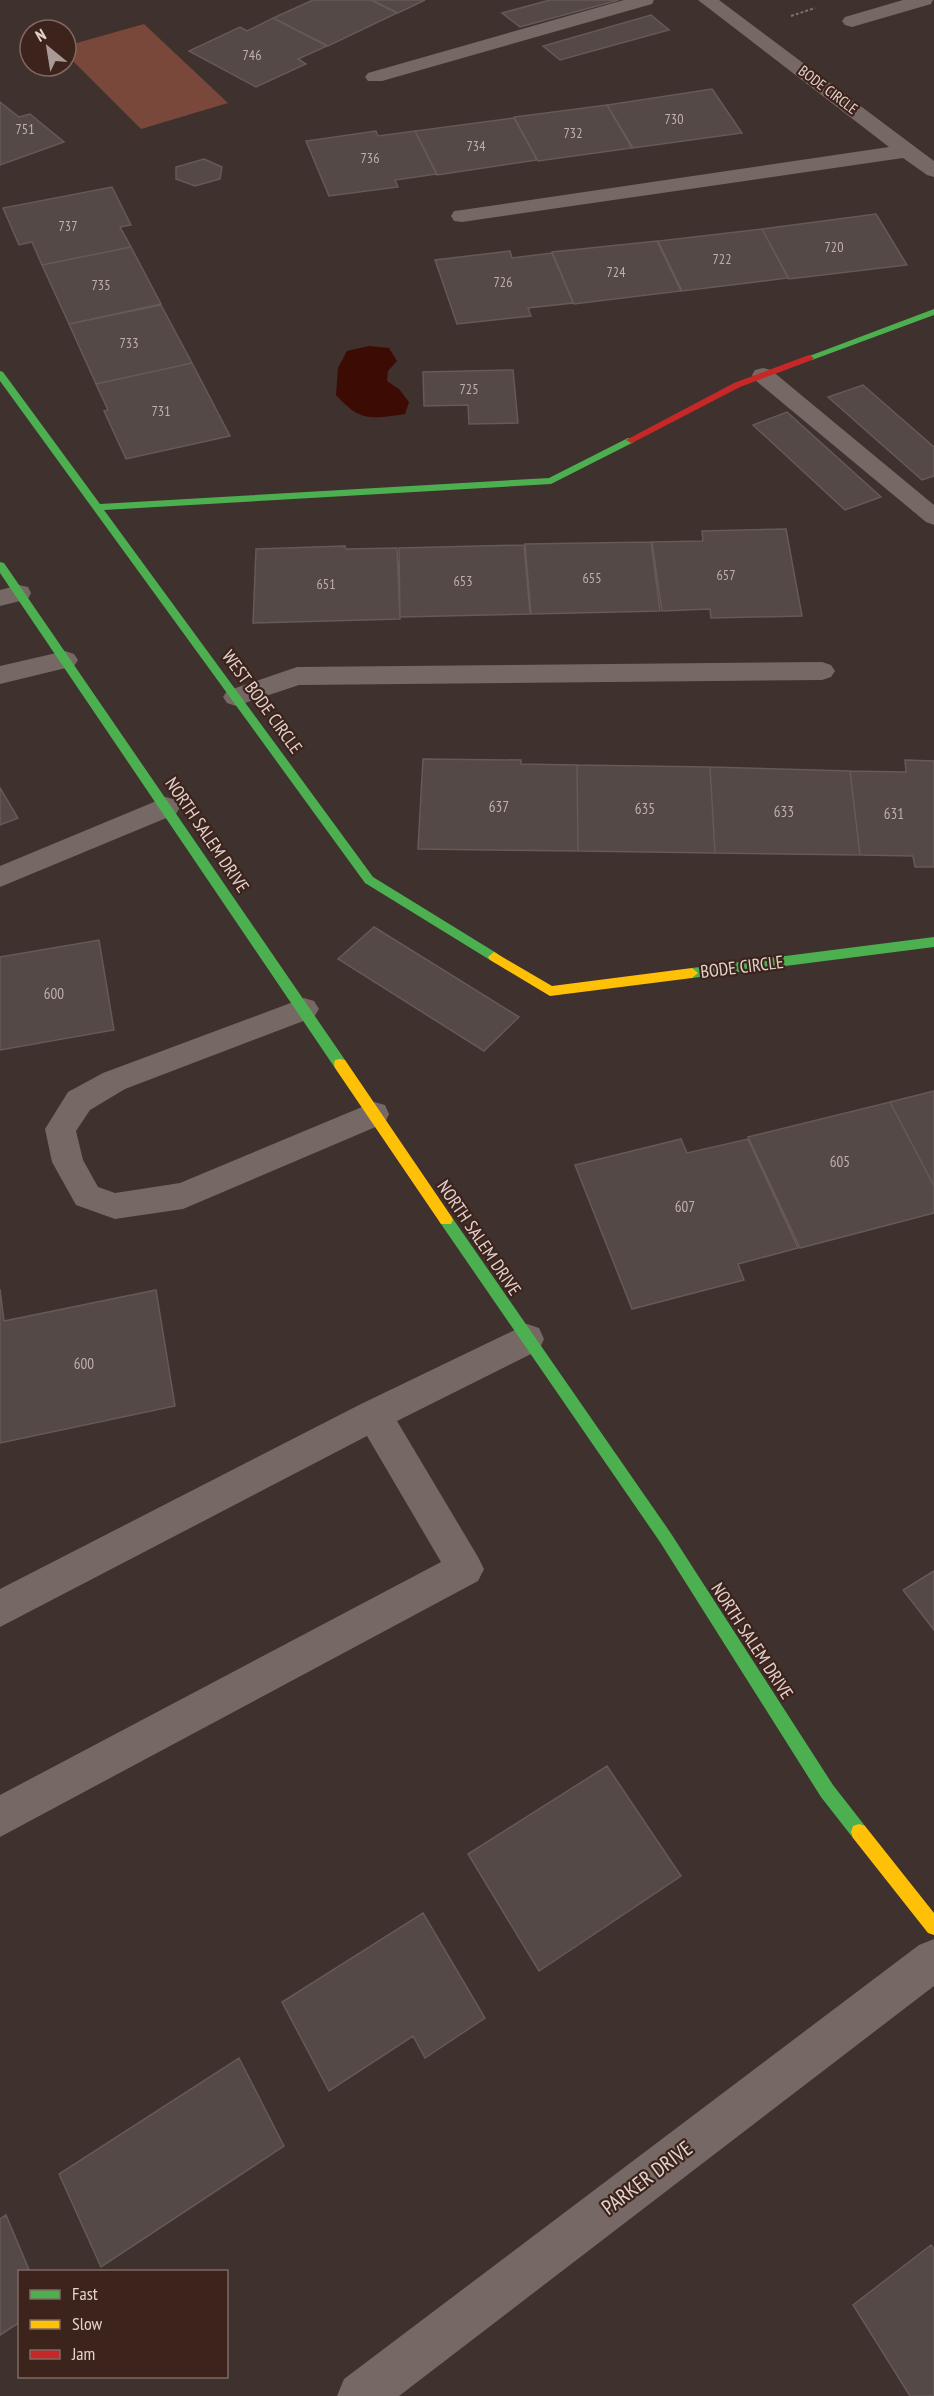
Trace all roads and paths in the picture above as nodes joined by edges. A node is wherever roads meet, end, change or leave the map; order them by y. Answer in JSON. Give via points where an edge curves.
{"nodes":[{"id":1,"x":645,"y":0,"type":"edge"},
{"id":2,"x":924,"y":0,"type":"edge"},
{"id":3,"x":714,"y":4,"type":"edge"},
{"id":4,"x":820,"y":7,"type":"dead end"},
{"id":5,"x":787,"y":17,"type":"dead end"},
{"id":6,"x":852,"y":21,"type":"dead end"},
{"id":7,"x":375,"y":77,"type":"dead end"},
{"id":8,"x":907,"y":151,"type":"junction"},
{"id":9,"x":934,"y":171,"type":"edge"},
{"id":10,"x":462,"y":216,"type":"dead end"},
{"id":11,"x":934,"y":312,"type":"edge"},
{"id":12,"x":0,"y":374,"type":"edge"},
{"id":13,"x":763,"y":375,"type":"junction"},
{"id":14,"x":98,"y":507,"type":"junction"},
{"id":15,"x":934,"y":517,"type":"edge"},
{"id":16,"x":0,"y":565,"type":"edge"},
{"id":17,"x":10,"y":596,"type":"edge"},
{"id":18,"x":65,"y":660,"type":"junction"},
{"id":19,"x":822,"y":671,"type":"dead end"},
{"id":20,"x":0,"y":675,"type":"edge"},
{"id":21,"x":236,"y":697,"type":"junction"},
{"id":22,"x":166,"y":807,"type":"junction"},
{"id":23,"x":0,"y":876,"type":"edge"},
{"id":24,"x":934,"y":942,"type":"edge"},
{"id":25,"x":550,"y":991,"type":"joint"},
{"id":26,"x":304,"y":1009,"type":"junction"},
{"id":27,"x":374,"y":1114,"type":"junction"},
{"id":28,"x":527,"y":1339,"type":"junction"},
{"id":29,"x":374,"y":1414,"type":"junction"},
{"id":30,"x":0,"y":1609,"type":"edge"},
{"id":31,"x":0,"y":1817,"type":"edge"},
{"id":32,"x":934,"y":1927,"type":"edge"},
{"id":33,"x":934,"y":1960,"type":"edge"},
{"id":34,"x":361,"y":2396,"type":"edge"}],
"edges":[{"from":1,"to":7,"type":"street"},
{"from":2,"to":6,"type":"street"},
{"from":3,"to":8,"type":"street","name":"BODE CIRCLE"},
{"from":4,"to":5,"type":"path"},
{"from":8,"to":9,"type":"street","name":"BODE CIRCLE"},
{"from":8,"to":10,"type":"street"},
{"from":11,"to":13,"type":"street"},
{"from":12,"to":14,"type":"street","name":"WEST BODE CIRCLE"},
{"from":13,"to":14,"type":"street","via":[[551,481]]},
{"from":13,"to":15,"type":"lane"},
{"from":14,"to":21,"type":"street","name":"WEST BODE CIRCLE"},
{"from":16,"to":17,"type":"street","name":"NORTH SALEM DRIVE"},
{"from":17,"to":18,"type":"street","name":"NORTH SALEM DRIVE"},
{"from":18,"to":20,"type":"lane"},
{"from":18,"to":22,"type":"street","name":"NORTH SALEM DRIVE"},
{"from":19,"to":21,"type":"lane","via":[[297,676]]},
{"from":21,"to":25,"type":"street","name":"WEST BODE CIRCLE","via":[[369,880]]},
{"from":22,"to":23,"type":"lane"},
{"from":22,"to":26,"type":"street","name":"NORTH SALEM DRIVE"},
{"from":24,"to":25,"type":"street","name":"BODE CIRCLE"},
{"from":26,"to":27,"type":"street","name":"NORTH SALEM DRIVE"},
{"from":26,"to":27,"type":"lane","via":[[114,1081],[79,1101],[60,1128],[68,1162],[87,1196],[114,1206],[183,1196]]},
{"from":27,"to":28,"type":"street","name":"NORTH SALEM DRIVE"},
{"from":28,"to":29,"type":"street"},
{"from":28,"to":32,"type":"street","name":"NORTH SALEM DRIVE","via":[[665,1538],[827,1791]]},
{"from":29,"to":30,"type":"street"},
{"from":29,"to":31,"type":"street","via":[[465,1569]]},
{"from":33,"to":34,"type":"street","name":"PARKER DRIVE"}]}
